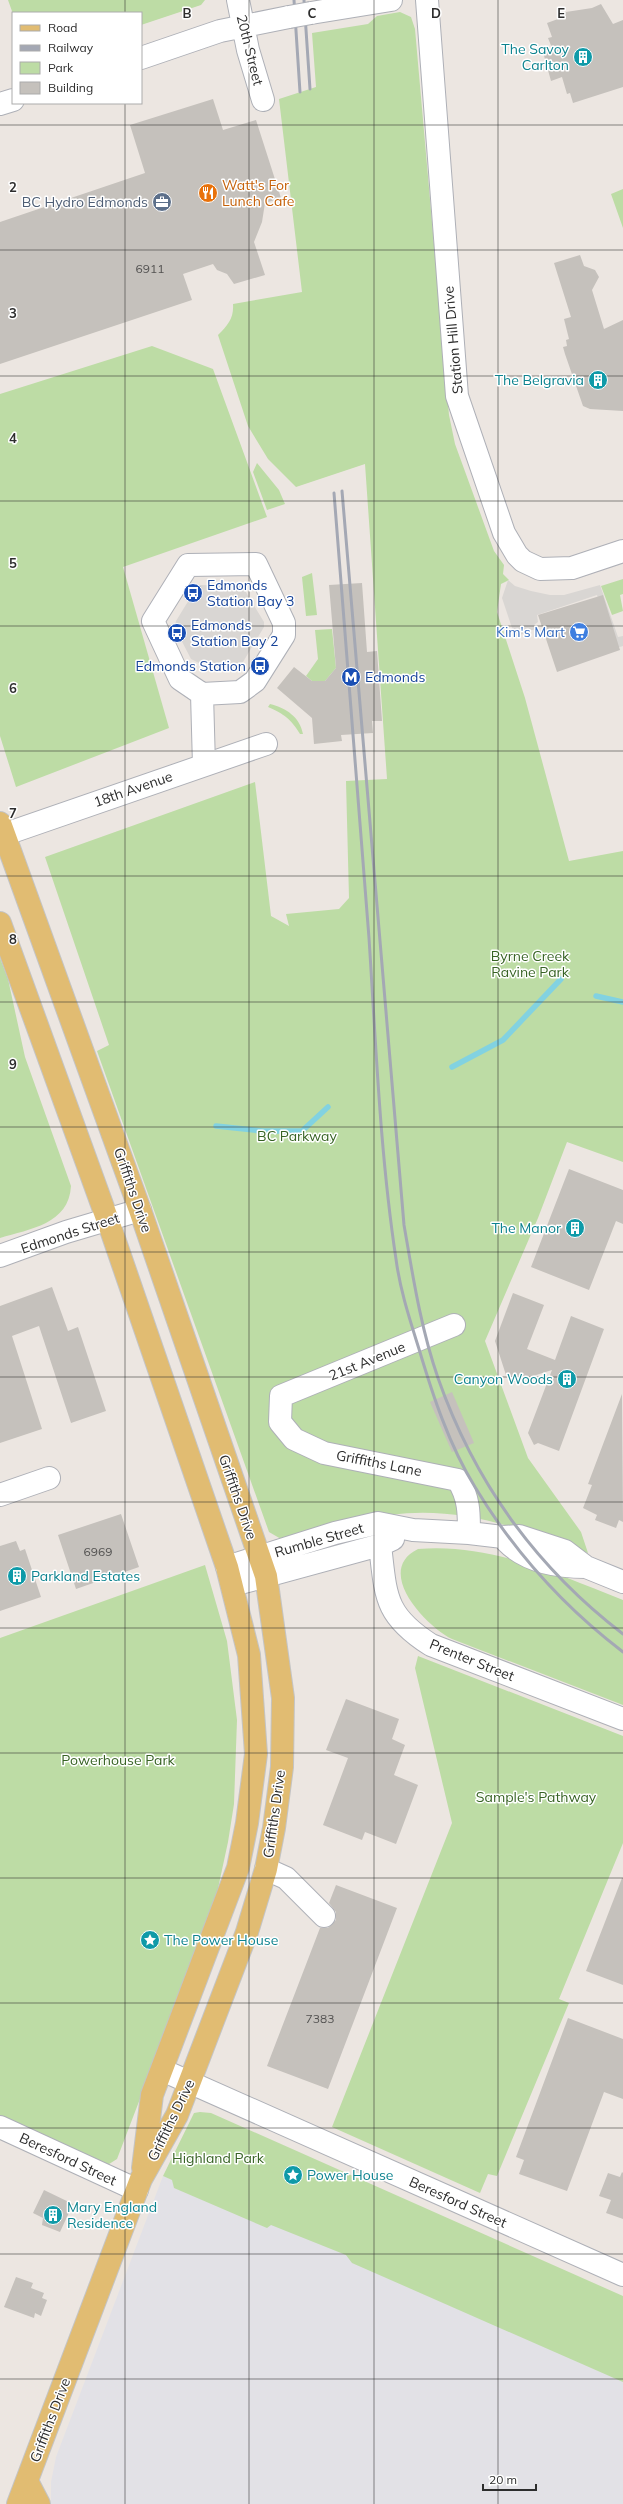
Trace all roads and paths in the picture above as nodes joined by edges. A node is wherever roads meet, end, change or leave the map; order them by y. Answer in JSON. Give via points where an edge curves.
{"nodes":[{"id":1,"x":238,"y":0,"type":"edge"},
{"id":2,"x":391,"y":0,"type":"edge"},
{"id":3,"x":427,"y":0,"type":"edge"},
{"id":4,"x":243,"y":25,"type":"junction"},
{"id":5,"x":142,"y":58,"type":"edge"},
{"id":6,"x":12,"y":100,"type":"edge"},
{"id":7,"x":263,"y":100,"type":"dead end"},
{"id":8,"x":0,"y":104,"type":"edge"},
{"id":9,"x":623,"y":551,"type":"edge"},
{"id":10,"x":202,"y":694,"type":"junction"},
{"id":11,"x":266,"y":744,"type":"dead end"},
{"id":12,"x":204,"y":765,"type":"junction"},
{"id":13,"x":1,"y":831,"type":"edge"},
{"id":14,"x":0,"y":923,"type":"edge"},
{"id":15,"x":140,"y":1210,"type":"junction"},
{"id":16,"x":108,"y":1221,"type":"junction"},
{"id":17,"x":0,"y":1256,"type":"edge"},
{"id":18,"x":454,"y":1325,"type":"dead end"},
{"id":19,"x":281,"y":1396,"type":"joint"},
{"id":20,"x":49,"y":1478,"type":"dead end"},
{"id":21,"x":0,"y":1495,"type":"edge"},
{"id":22,"x":413,"y":1530,"type":"junction"},
{"id":23,"x":469,"y":1532,"type":"junction"},
{"id":24,"x":380,"y":1545,"type":"junction"},
{"id":25,"x":263,"y":1566,"type":"junction"},
{"id":26,"x":230,"y":1576,"type":"junction"},
{"id":27,"x":623,"y":1582,"type":"edge"},
{"id":28,"x":623,"y":1719,"type":"edge"},
{"id":29,"x":266,"y":1869,"type":"junction"},
{"id":30,"x":324,"y":1916,"type":"dead end"},
{"id":31,"x":162,"y":2070,"type":"junction"},
{"id":32,"x":190,"y":2083,"type":"junction"},
{"id":33,"x":0,"y":2126,"type":"edge"},
{"id":34,"x":139,"y":2185,"type":"junction"},
{"id":35,"x":623,"y":2275,"type":"edge"},
{"id":36,"x":27,"y":2481,"type":"junction"},
{"id":37,"x":18,"y":2504,"type":"edge"},
{"id":38,"x":39,"y":2504,"type":"edge"}],
"edges":[{"from":1,"to":4,"type":"street","name":"20th Street"},
{"from":2,"to":4,"type":"street","bridge":true},
{"from":3,"to":9,"type":"street","name":"Station Hill Drive","via":[[457,396],[504,534],[517,556],[540,569],[572,568]]},
{"from":4,"to":5,"type":"street"},
{"from":4,"to":7,"type":"street","name":"20th Street"},
{"from":6,"to":8,"type":"street"},
{"from":10,"to":10,"type":"street","via":[[180,678],[153,620],[188,565],[256,564],[284,623],[284,635],[255,681],[240,692]]},
{"from":10,"to":12,"type":"street"},
{"from":11,"to":12,"type":"street","name":"18th Avenue"},
{"from":12,"to":13,"type":"street","name":"18th Avenue"},
{"from":13,"to":15,"type":"main road","name":"Griffiths Drive"},
{"from":14,"to":16,"type":"main road","name":"Griffiths Drive"},
{"from":15,"to":16,"type":"street","name":"Edmonds Street"},
{"from":15,"to":25,"type":"main road","name":"Griffiths Drive"},
{"from":16,"to":17,"type":"street","name":"Edmonds Street","via":[[66,1232]]},
{"from":16,"to":26,"type":"main road","name":"Griffiths Drive"},
{"from":18,"to":19,"type":"street","name":"21st Avenue"},
{"from":19,"to":23,"type":"street","name":"Griffiths Lane","via":[[280,1422],[294,1439],[324,1453],[458,1480],[466,1493]]},
{"from":20,"to":21,"type":"street"},
{"from":22,"to":23,"type":"street","name":"Rumble Street"},
{"from":22,"to":24,"type":"street","name":"Rumble Street"},
{"from":22,"to":25,"type":"street","name":"Rumble Street","via":[[378,1523],[334,1533]]},
{"from":23,"to":27,"type":"street","name":"Rumble Street","via":[[503,1537],[519,1536],[565,1552],[586,1567]]},
{"from":24,"to":25,"type":"street","name":"Rumble Street"},
{"from":24,"to":28,"type":"street","name":"Prenter Street","via":[[386,1595],[402,1622],[414,1634],[431,1645]]},
{"from":25,"to":26,"type":"street","name":"Rumble Street"},
{"from":25,"to":29,"type":"main road","name":"Griffiths Drive","via":[[283,1698],[282,1767]]},
{"from":26,"to":31,"type":"main road","name":"Griffiths Drive","via":[[249,1655],[254,1703],[256,1754],[247,1823],[238,1868]]},
{"from":29,"to":30,"type":"street","via":[[286,1878]]},
{"from":29,"to":32,"type":"main road","name":"Griffiths Drive","via":[[247,1932]]},
{"from":31,"to":32,"type":"street","name":"Beresford Street"},
{"from":31,"to":34,"type":"main road","name":"Griffiths Drive","via":[[152,2095]]},
{"from":32,"to":34,"type":"main road","name":"Griffiths Drive","via":[[177,2115]]},
{"from":32,"to":35,"type":"street","name":"Beresford Street"},
{"from":33,"to":34,"type":"street","name":"Beresford Street"},
{"from":34,"to":36,"type":"main road","name":"Griffiths Drive"},
{"from":36,"to":37,"type":"main road","name":"Griffiths Drive"},
{"from":36,"to":38,"type":"main road"}]}
